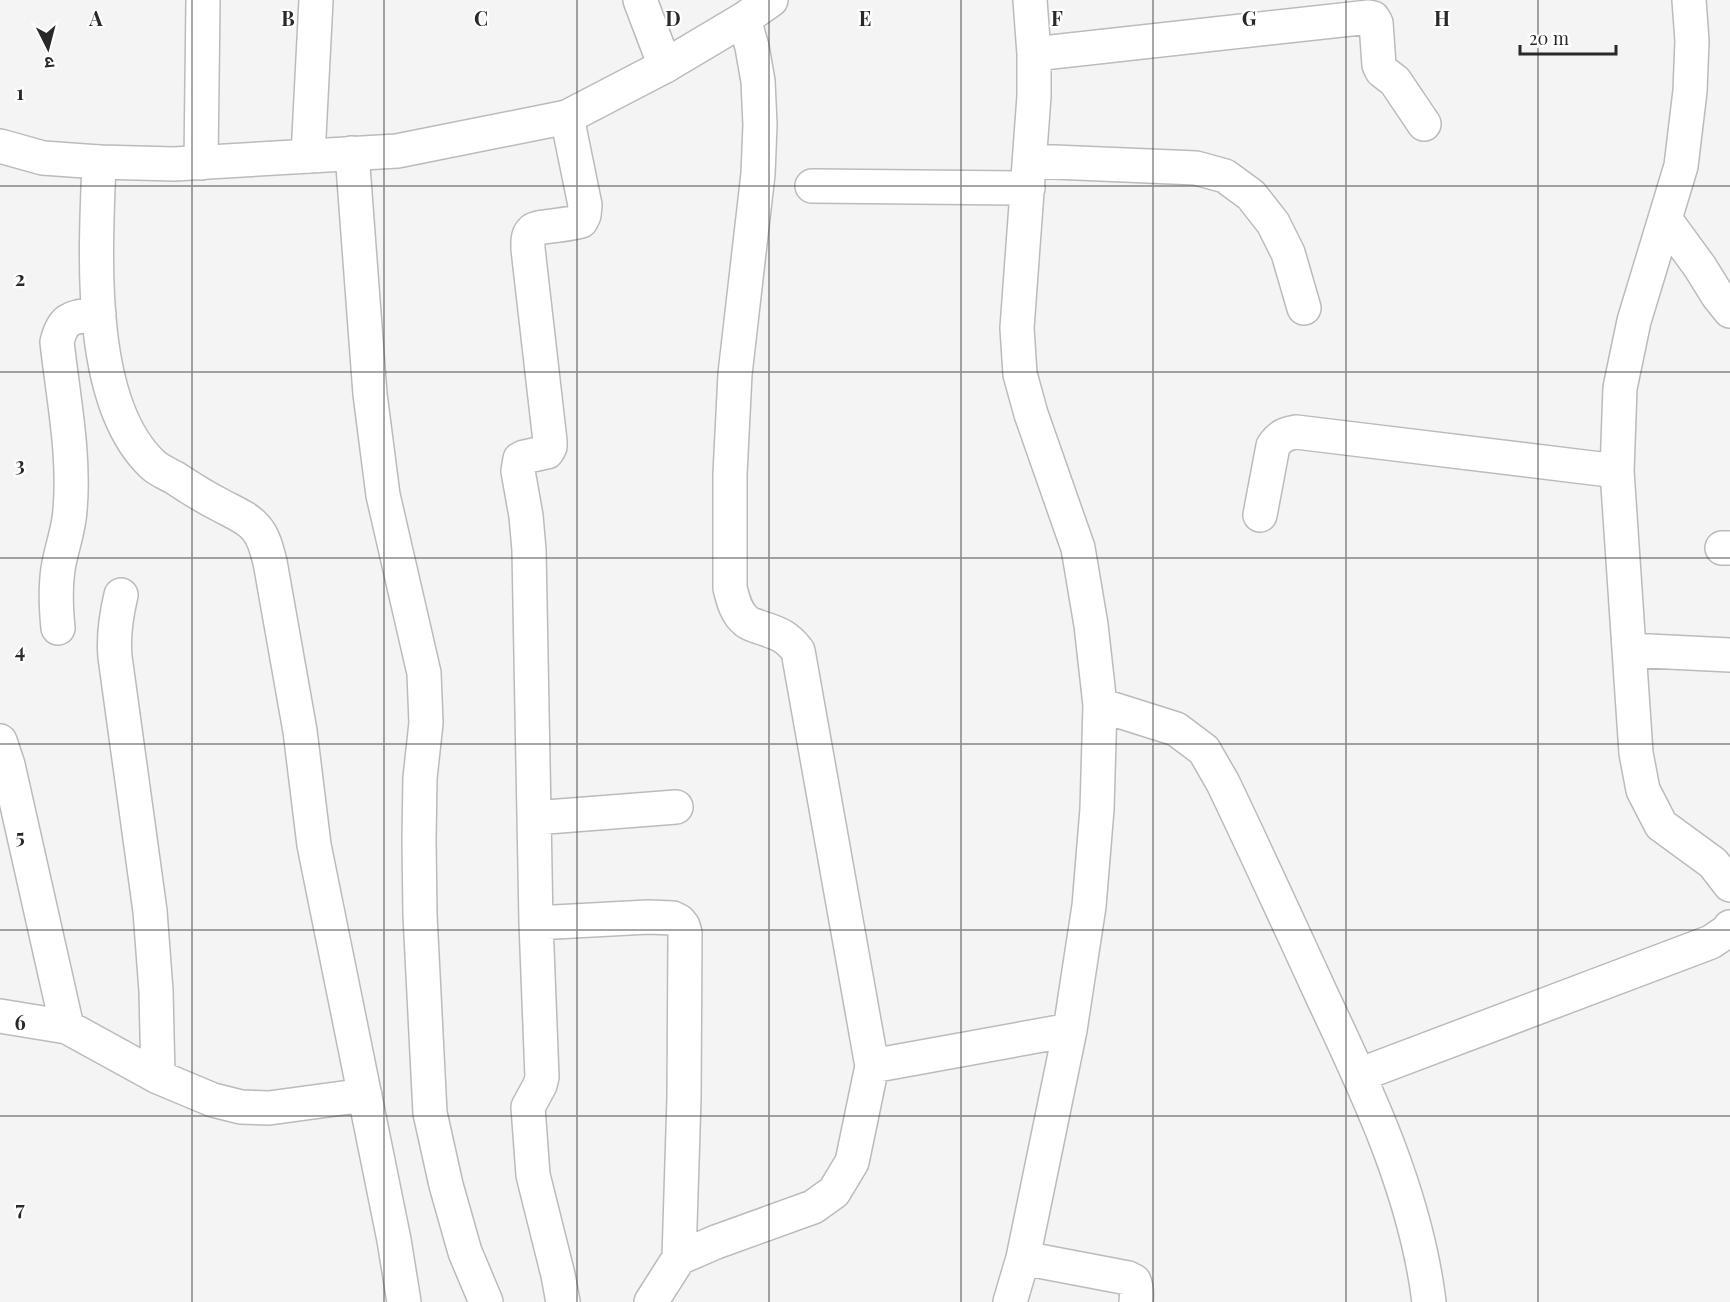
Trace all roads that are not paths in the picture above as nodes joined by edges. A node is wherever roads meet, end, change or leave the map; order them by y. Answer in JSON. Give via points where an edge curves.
{"nodes":[{"id":1,"x":203,"y":0,"type":"edge"},
{"id":2,"x":316,"y":0,"type":"edge"},
{"id":3,"x":640,"y":0,"type":"edge"},
{"id":4,"x":771,"y":0,"type":"edge"},
{"id":5,"x":1030,"y":0,"type":"edge"},
{"id":6,"x":1689,"y":0,"type":"edge"},
{"id":7,"x":744,"y":19,"type":"junction"},
{"id":8,"x":1034,"y":54,"type":"junction"},
{"id":9,"x":664,"y":66,"type":"junction"},
{"id":10,"x":567,"y":117,"type":"junction"},
{"id":11,"x":1424,"y":124,"type":"dead end"},
{"id":12,"x":0,"y":146,"type":"edge"},
{"id":13,"x":352,"y":153,"type":"junction"},
{"id":14,"x":308,"y":156,"type":"junction"},
{"id":15,"x":99,"y":162,"type":"junction"},
{"id":16,"x":201,"y":163,"type":"junction"},
{"id":17,"x":1029,"y":174,"type":"junction"},
{"id":18,"x":812,"y":186,"type":"dead end"},
{"id":19,"x":1665,"y":219,"type":"junction"},
{"id":20,"x":1304,"y":308,"type":"dead end"},
{"id":21,"x":1730,"y":311,"type":"edge"},
{"id":22,"x":99,"y":314,"type":"junction"},
{"id":23,"x":1617,"y":471,"type":"junction"},
{"id":24,"x":1260,"y":515,"type":"dead end"},
{"id":25,"x":121,"y":595,"type":"dead end"},
{"id":26,"x":58,"y":628,"type":"dead end"},
{"id":27,"x":1629,"y":650,"type":"junction"},
{"id":28,"x":1730,"y":655,"type":"edge"},
{"id":29,"x":1100,"y":705,"type":"junction"},
{"id":30,"x":0,"y":741,"type":"edge"},
{"id":31,"x":676,"y":807,"type":"dead end"},
{"id":32,"x":534,"y":818,"type":"junction"},
{"id":33,"x":1730,"y":885,"type":"edge"},
{"id":34,"x":536,"y":922,"type":"junction"},
{"id":35,"x":1730,"y":927,"type":"edge"},
{"id":36,"x":0,"y":1016,"type":"edge"},
{"id":37,"x":67,"y":1027,"type":"junction"},
{"id":38,"x":1070,"y":1030,"type":"junction"},
{"id":39,"x":872,"y":1066,"type":"junction"},
{"id":40,"x":1359,"y":1075,"type":"junction"},
{"id":41,"x":158,"y":1077,"type":"junction"},
{"id":42,"x":365,"y":1095,"type":"junction"},
{"id":43,"x":679,"y":1258,"type":"junction"},
{"id":44,"x":1023,"y":1258,"type":"junction"},
{"id":45,"x":404,"y":1302,"type":"edge"},
{"id":46,"x":486,"y":1302,"type":"edge"},
{"id":47,"x":562,"y":1302,"type":"edge"},
{"id":48,"x":651,"y":1302,"type":"edge"},
{"id":49,"x":1010,"y":1302,"type":"edge"},
{"id":50,"x":1136,"y":1302,"type":"edge"},
{"id":51,"x":1429,"y":1302,"type":"edge"}],
"edges":[{"from":1,"to":16,"type":"street"},
{"from":2,"to":14,"type":"street"},
{"from":3,"to":9,"type":"street"},
{"from":4,"to":7,"type":"street"},
{"from":5,"to":8,"type":"street"},
{"from":6,"to":19,"type":"street","via":[[1689,102],[1681,166]]},
{"from":7,"to":9,"type":"street"},
{"from":7,"to":39,"type":"street","via":[[758,81],[760,125],[735,374],[730,588],[734,604],[748,623],[781,634],[798,651]]},
{"from":8,"to":11,"type":"street","via":[[1369,17],[1376,23],[1382,71],[1395,81]]},
{"from":8,"to":17,"type":"street"},
{"from":9,"to":10,"type":"street"},
{"from":10,"to":13,"type":"street","via":[[397,151]]},
{"from":10,"to":32,"type":"street","via":[[584,215],[571,225],[531,231],[528,238],[550,441],[547,452],[524,457],[518,464],[529,550]]},
{"from":12,"to":15,"type":"street","via":[[44,158]]},
{"from":13,"to":14,"type":"street"},
{"from":13,"to":46,"type":"street","via":[[370,394],[383,495],[424,673],[426,723],[418,840],[430,1113],[465,1252]]},
{"from":14,"to":16,"type":"street"},
{"from":15,"to":16,"type":"street"},
{"from":15,"to":22,"type":"street"},
{"from":17,"to":18,"type":"street"},
{"from":17,"to":20,"type":"street","via":[[1196,168],[1225,176],[1251,195],[1273,223],[1288,253]]},
{"from":17,"to":29,"type":"street","via":[[1017,328],[1020,374],[1078,548]]},
{"from":19,"to":21,"type":"street"},
{"from":19,"to":23,"type":"street","via":[[1634,321],[1620,388]]},
{"from":22,"to":26,"type":"street","via":[[69,319],[57,342],[71,461],[70,513],[55,593]]},
{"from":22,"to":42,"type":"street","via":[[113,396],[130,437],[152,465],[240,515],[256,528],[266,545],[300,731],[314,845]]},
{"from":23,"to":24,"type":"street","via":[[1296,432],[1284,435],[1274,446]]},
{"from":23,"to":27,"type":"street"},
{"from":25,"to":41,"type":"street","via":[[115,657],[150,911]]},
{"from":27,"to":28,"type":"street"},
{"from":27,"to":33,"type":"street","via":[[1636,753],[1643,790],[1661,825],[1713,863]]},
{"from":29,"to":38,"type":"street","via":[[1089,906]]},
{"from":29,"to":40,"type":"street","via":[[1176,729],[1204,750]]},
{"from":30,"to":37,"type":"street"},
{"from":31,"to":32,"type":"street"},
{"from":32,"to":34,"type":"street"},
{"from":34,"to":43,"type":"street","via":[[648,917],[673,918],[683,926],[684,1098]]},
{"from":34,"to":47,"type":"street","via":[[542,1077],[528,1107],[528,1121],[533,1175]]},
{"from":35,"to":40,"type":"street","via":[[1711,942]]},
{"from":36,"to":37,"type":"street"},
{"from":37,"to":41,"type":"street"},
{"from":38,"to":39,"type":"street"},
{"from":38,"to":44,"type":"street"},
{"from":39,"to":43,"type":"street","via":[[852,1162],[834,1192],[813,1208]]},
{"from":40,"to":51,"type":"street","via":[[1406,1194]]},
{"from":41,"to":42,"type":"street","via":[[241,1107],[269,1108]]},
{"from":42,"to":45,"type":"street"},
{"from":43,"to":48,"type":"street"},
{"from":44,"to":49,"type":"street"},
{"from":44,"to":50,"type":"street","via":[[1128,1278],[1134,1281]]}]}
